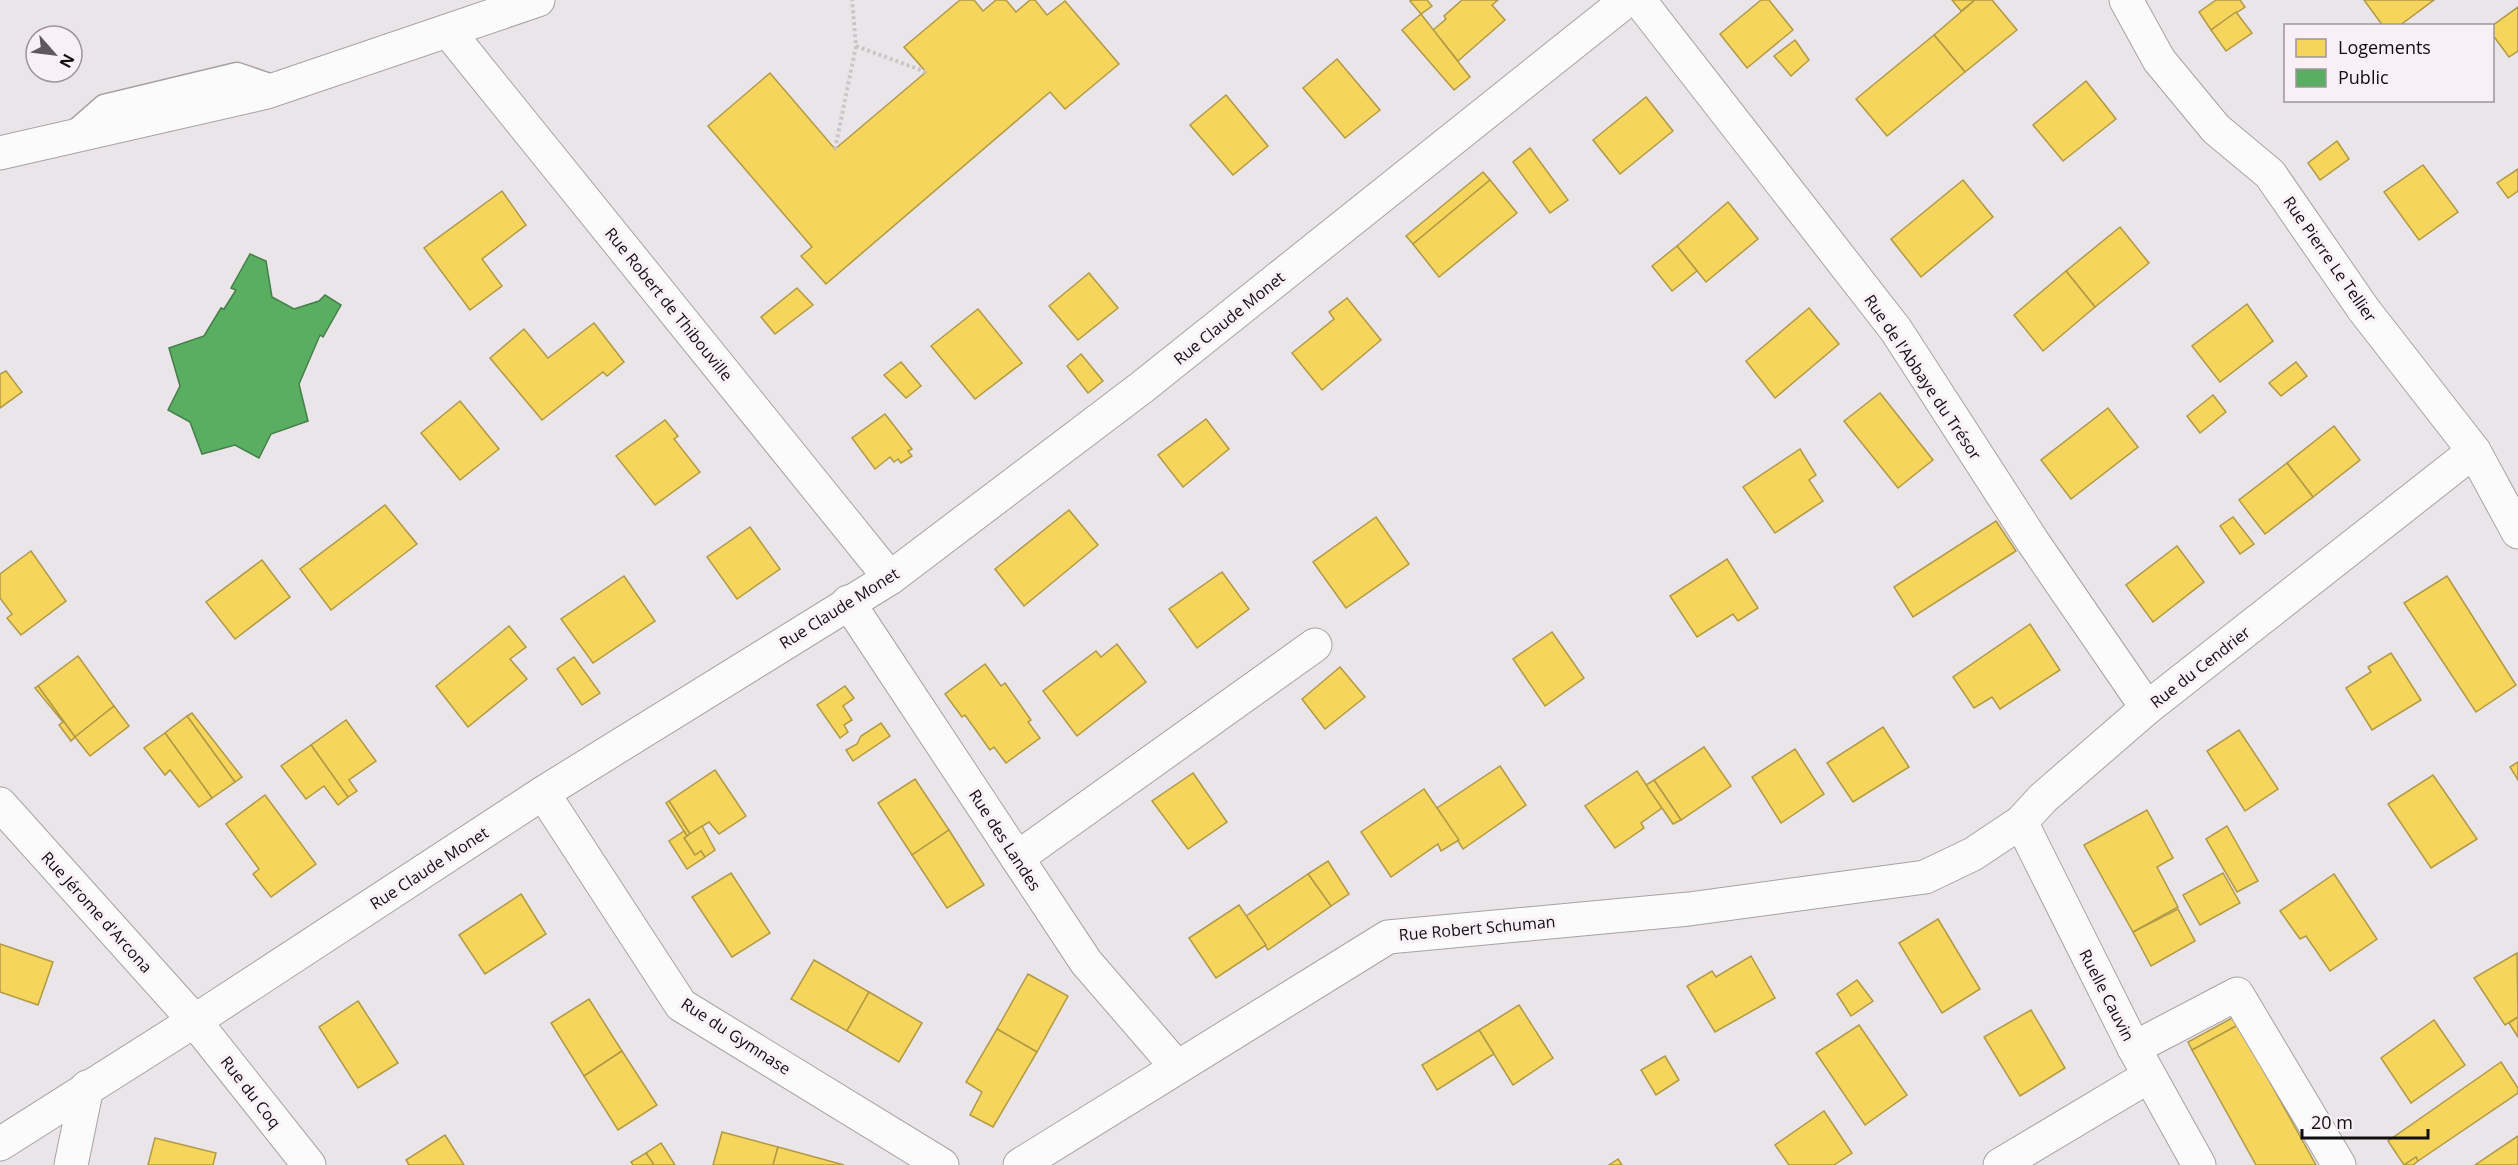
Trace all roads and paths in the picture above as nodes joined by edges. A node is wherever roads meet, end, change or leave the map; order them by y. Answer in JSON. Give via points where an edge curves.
{"nodes":[{"id":1,"x":538,"y":0,"type":"edge"},
{"id":2,"x":852,"y":0,"type":"edge"},
{"id":3,"x":1627,"y":0,"type":"edge"},
{"id":4,"x":1640,"y":0,"type":"edge"},
{"id":5,"x":2126,"y":0,"type":"edge"},
{"id":6,"x":448,"y":31,"type":"junction"},
{"id":7,"x":856,"y":46,"type":"junction"},
{"id":8,"x":926,"y":72,"type":"dead end"},
{"id":9,"x":836,"y":149,"type":"dead end"},
{"id":10,"x":0,"y":153,"type":"edge"},
{"id":11,"x":2474,"y":451,"type":"junction"},
{"id":12,"x":2518,"y":532,"type":"edge"},
{"id":13,"x":890,"y":578,"type":"junction"},
{"id":14,"x":848,"y":602,"type":"junction"},
{"id":15,"x":1315,"y":645,"type":"dead end"},
{"id":16,"x":2147,"y":708,"type":"junction"},
{"id":17,"x":543,"y":793,"type":"junction"},
{"id":18,"x":0,"y":804,"type":"edge"},
{"id":19,"x":2020,"y":822,"type":"junction"},
{"id":20,"x":1017,"y":858,"type":"junction"},
{"id":21,"x":1925,"y":877,"type":"joint"},
{"id":22,"x":193,"y":1020,"type":"junction"},
{"id":23,"x":2134,"y":1048,"type":"junction"},
{"id":24,"x":1176,"y":1066,"type":"junction"},
{"id":25,"x":2149,"y":1076,"type":"junction"},
{"id":26,"x":87,"y":1087,"type":"junction"},
{"id":27,"x":0,"y":1144,"type":"edge"},
{"id":28,"x":71,"y":1165,"type":"edge"},
{"id":29,"x":309,"y":1165,"type":"edge"},
{"id":30,"x":942,"y":1165,"type":"edge"},
{"id":31,"x":1020,"y":1165,"type":"edge"},
{"id":32,"x":2000,"y":1165,"type":"edge"},
{"id":33,"x":2199,"y":1165,"type":"edge"},
{"id":34,"x":2339,"y":1165,"type":"edge"}],
"edges":[{"from":1,"to":6,"type":"street"},
{"from":2,"to":7,"type":"path"},
{"from":3,"to":13,"type":"street","name":"Rue Claude Monet","via":[[1141,388]]},
{"from":4,"to":16,"type":"street","name":"Rue de l'Abbaye du Trésor","via":[[1896,330],[2033,542]]},
{"from":5,"to":11,"type":"street","name":"Rue Pierre Le Tellier","via":[[2159,60],[2216,129],[2270,174],[2364,310]]},
{"from":6,"to":10,"type":"street","via":[[278,88]]},
{"from":6,"to":13,"type":"street","name":"Rue Robert de Thibouville"},
{"from":7,"to":8,"type":"path"},
{"from":7,"to":9,"type":"path"},
{"from":11,"to":12,"type":"street","name":"Rue Pierre Le Tellier"},
{"from":11,"to":16,"type":"street","name":"Rue du Cendrier"},
{"from":13,"to":14,"type":"street","name":"Rue Claude Monet"},
{"from":14,"to":17,"type":"street","name":"Rue Claude Monet"},
{"from":14,"to":20,"type":"street","name":"Rue des Landes"},
{"from":15,"to":20,"type":"street"},
{"from":16,"to":19,"type":"street","name":"Rue du Cendrier"},
{"from":17,"to":22,"type":"street","name":"Rue Claude Monet"},
{"from":17,"to":30,"type":"street","name":"Rue du Gymnase","via":[[681,1005]]},
{"from":18,"to":22,"type":"street","name":"Rue Jérome d'Arcona"},
{"from":19,"to":21,"type":"street","name":"Rue du Cendrier","via":[[1973,854]]},
{"from":19,"to":23,"type":"street","name":"Ruelle Cauvin"},
{"from":20,"to":24,"type":"street","name":"Rue des Landes","via":[[1086,962]]},
{"from":21,"to":24,"type":"street","name":"Rue Robert Schuman","via":[[1689,909],[1388,937]]},
{"from":22,"to":26,"type":"street","name":"Rue Claude Monet"},
{"from":22,"to":29,"type":"street","name":"Rue du Coq"},
{"from":23,"to":25,"type":"street","name":"Ruelle Cauvin"},
{"from":23,"to":34,"type":"street","via":[[2237,994]]},
{"from":24,"to":31,"type":"street","name":"Rue Robert Schuman"},
{"from":25,"to":32,"type":"street"},
{"from":25,"to":33,"type":"street","name":"Ruelle Cauvin"},
{"from":26,"to":27,"type":"street","name":"Rue Claude Monet"},
{"from":26,"to":28,"type":"street"}]}
